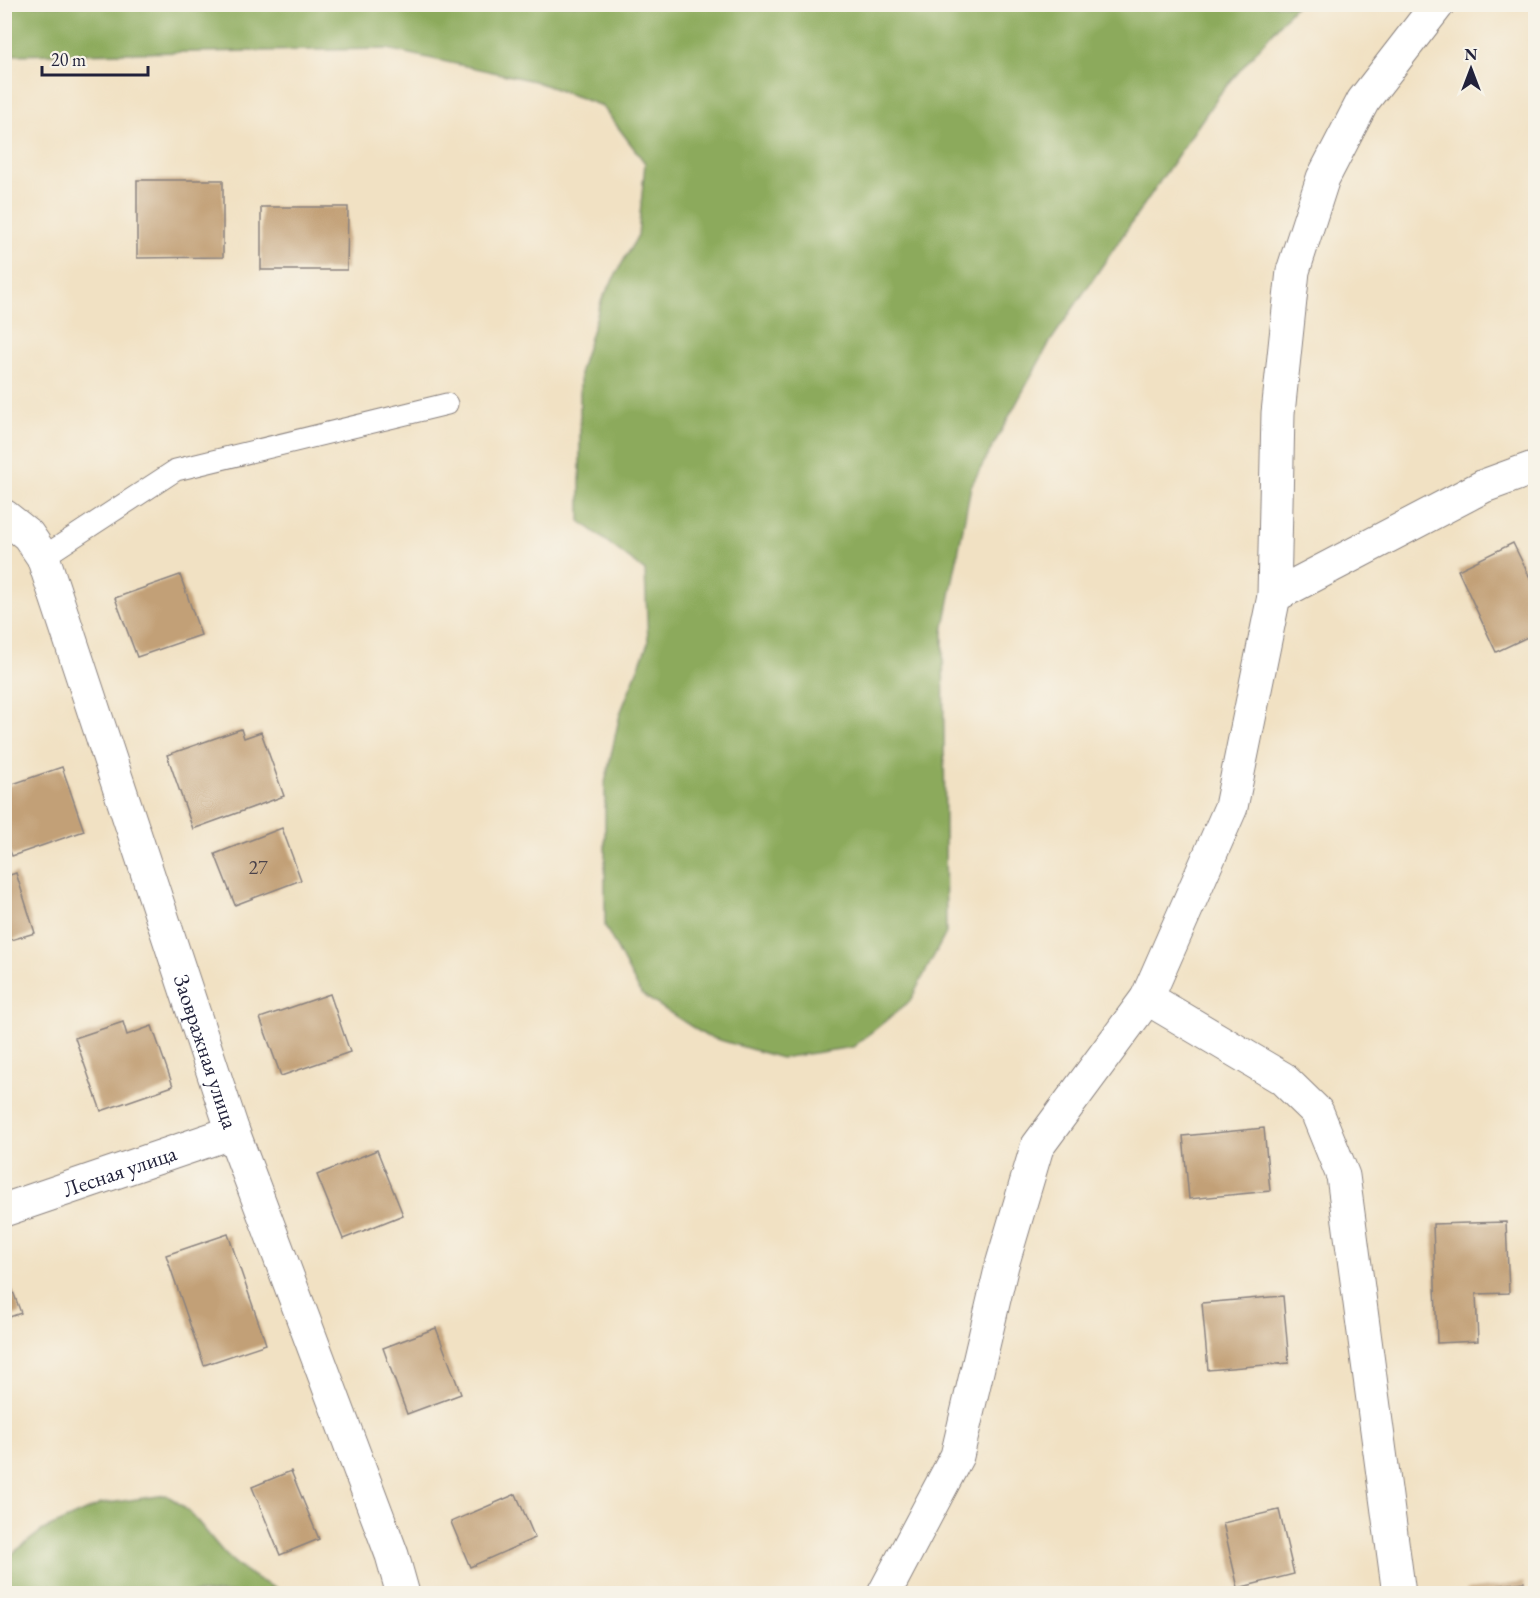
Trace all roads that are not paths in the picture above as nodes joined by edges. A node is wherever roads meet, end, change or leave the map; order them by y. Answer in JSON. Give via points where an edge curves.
{"nodes":[{"id":1,"x":1438,"y":4,"type":"edge"},
{"id":2,"x":447,"y":404,"type":"dead end"},
{"id":3,"x":1536,"y":467,"type":"edge"},
{"id":4,"x":4,"y":516,"type":"edge"},
{"id":5,"x":42,"y":557,"type":"junction"},
{"id":6,"x":1274,"y":596,"type":"junction"},
{"id":7,"x":1147,"y":998,"type":"junction"},
{"id":8,"x":233,"y":1132,"type":"junction"},
{"id":9,"x":4,"y":1210,"type":"edge"},
{"id":10,"x":403,"y":1593,"type":"edge"},
{"id":11,"x":884,"y":1593,"type":"edge"},
{"id":12,"x":1399,"y":1593,"type":"edge"}],
"edges":[{"from":1,"to":6,"type":"street","via":[[1363,101],[1323,178],[1293,271],[1278,413]]},
{"from":2,"to":5,"type":"lane","via":[[176,470]]},
{"from":3,"to":6,"type":"street","via":[[1484,486]]},
{"from":4,"to":5,"type":"street","name":"Заовражная улица","via":[[28,535]]},
{"from":5,"to":8,"type":"street","name":"Заовражная улица"},
{"from":6,"to":7,"type":"street","via":[[1232,807]]},
{"from":7,"to":11,"type":"street","via":[[1037,1147],[1002,1265],[957,1456]]},
{"from":7,"to":12,"type":"street","via":[[1282,1078],[1317,1112],[1342,1176]]},
{"from":8,"to":9,"type":"street","name":"Лесная улица"},
{"from":8,"to":10,"type":"street","name":"Заовражная улица"}]}
